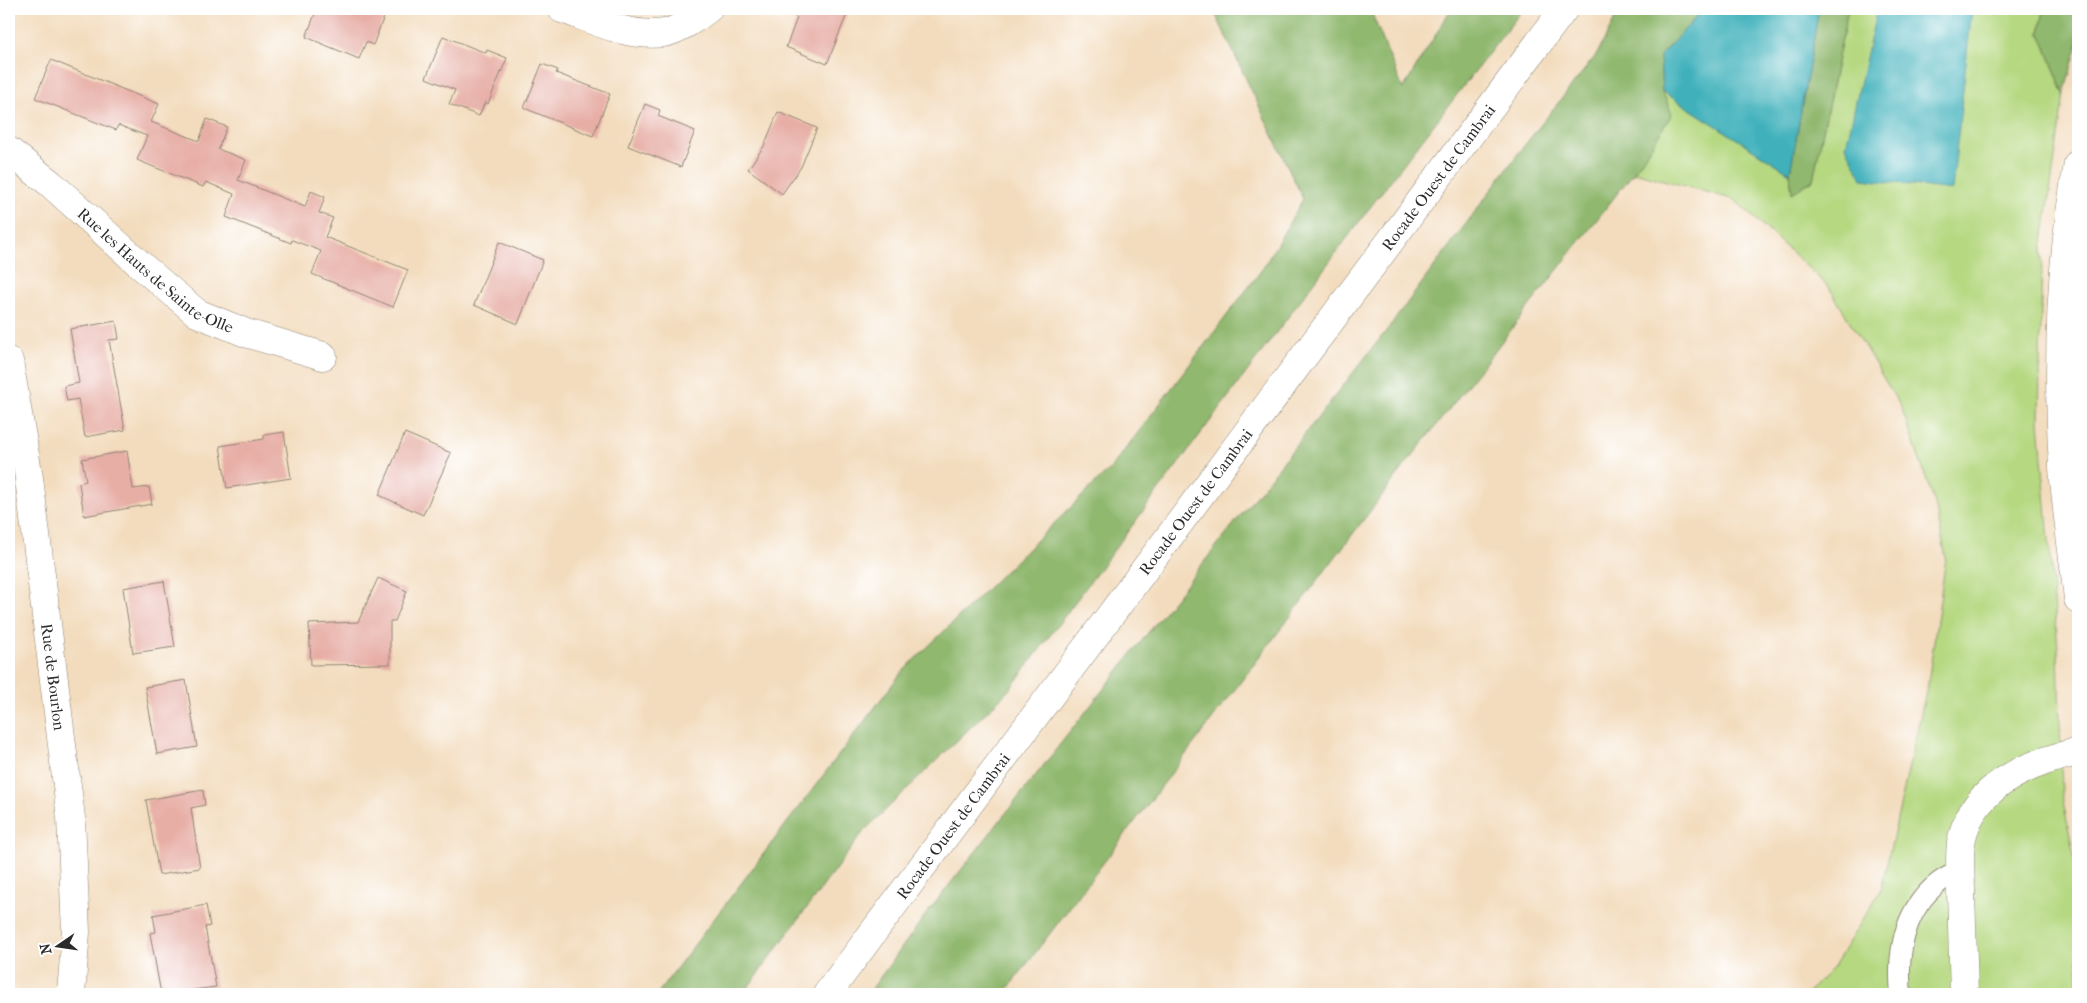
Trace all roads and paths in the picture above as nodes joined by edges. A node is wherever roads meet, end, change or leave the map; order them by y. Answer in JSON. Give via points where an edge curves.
{"nodes":[{"id":1,"x":562,"y":9,"type":"edge"},
{"id":2,"x":708,"y":9,"type":"edge"},
{"id":3,"x":1564,"y":9,"type":"edge"},
{"id":4,"x":9,"y":150,"type":"edge"},
{"id":5,"x":2078,"y":164,"type":"edge"},
{"id":6,"x":323,"y":356,"type":"dead end"},
{"id":7,"x":9,"y":361,"type":"edge"},
{"id":8,"x":2078,"y":599,"type":"edge"},
{"id":9,"x":2078,"y":752,"type":"edge"},
{"id":10,"x":1960,"y":870,"type":"junction"},
{"id":11,"x":71,"y":994,"type":"edge"},
{"id":12,"x":827,"y":994,"type":"edge"},
{"id":13,"x":1901,"y":994,"type":"edge"},
{"id":14,"x":1964,"y":994,"type":"edge"}],
"edges":[{"from":1,"to":2,"type":"main road","via":[[632,33],[665,33],[698,18]]},
{"from":3,"to":12,"type":"main road","name":"Rocade Ouest de Cambrai"},
{"from":4,"to":6,"type":"main road","name":"Rue les Hauts de Sainte-Olle","via":[[196,313],[246,333]]},
{"from":5,"to":8,"type":"main road","via":[[2064,261],[2060,394],[2063,468]]},
{"from":7,"to":11,"type":"main road","name":"Rue de Bourlon","via":[[29,478],[71,818],[76,932]]},
{"from":9,"to":10,"type":"main road","via":[[2038,762],[2003,780],[1974,809],[1962,838]]},
{"from":10,"to":13,"type":"lane","via":[[1937,884],[1924,897],[1905,929],[1898,967]]},
{"from":10,"to":14,"type":"main road"}]}
